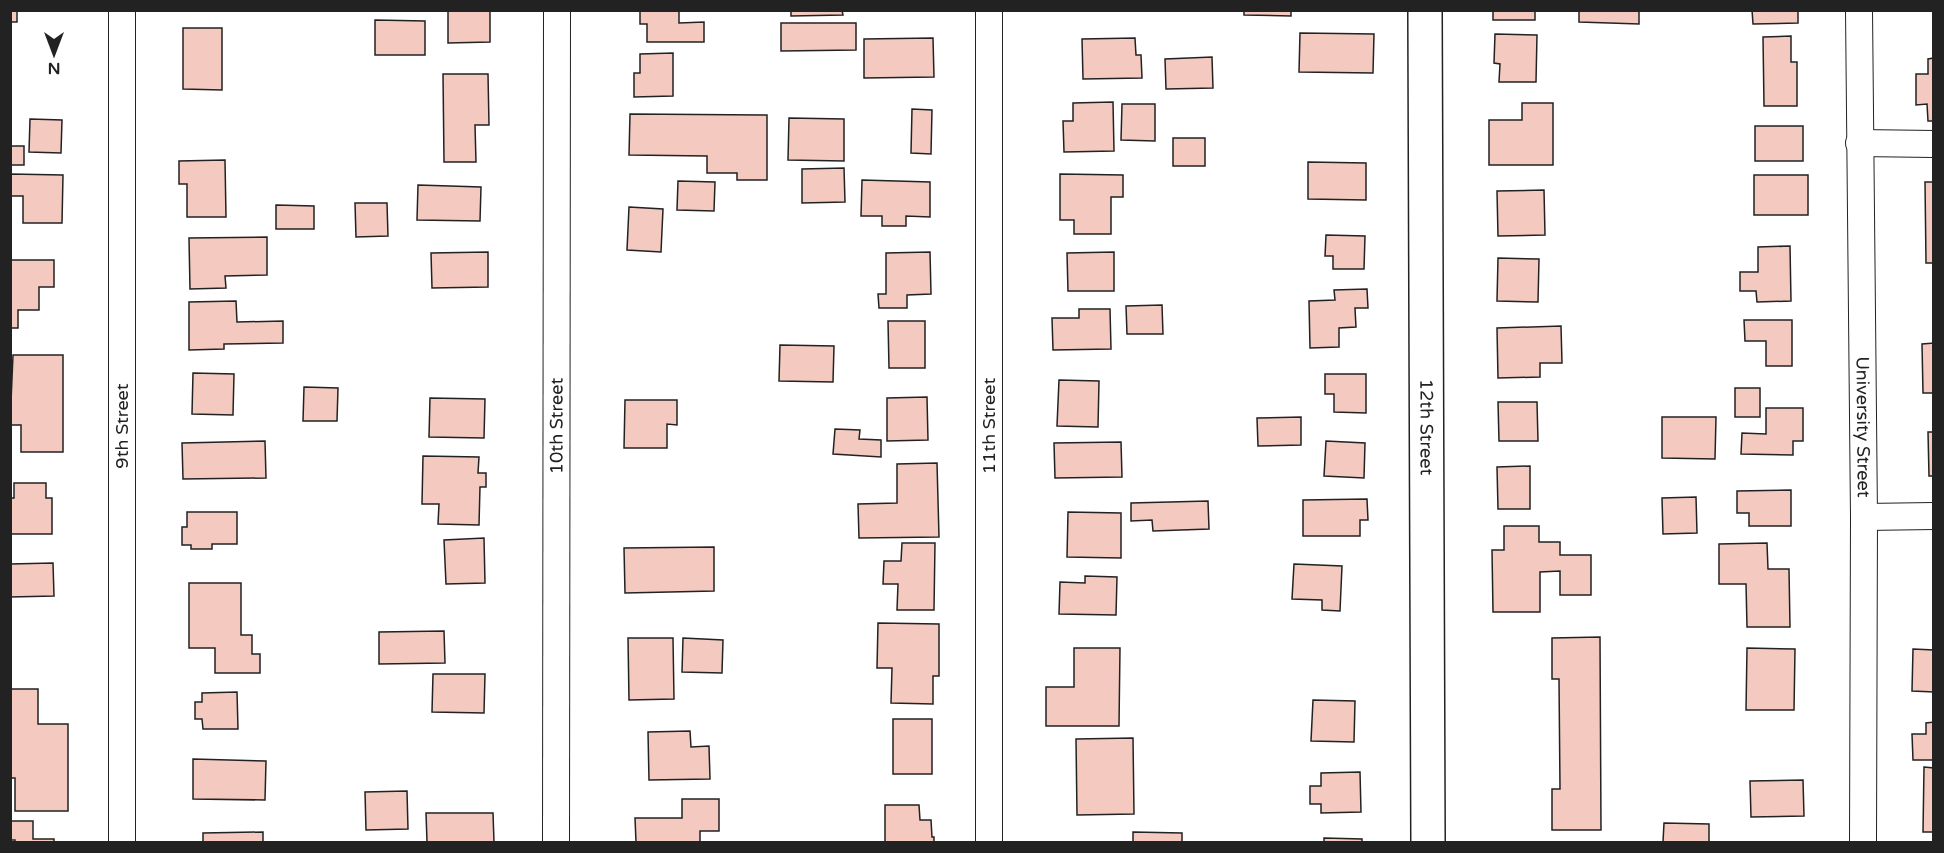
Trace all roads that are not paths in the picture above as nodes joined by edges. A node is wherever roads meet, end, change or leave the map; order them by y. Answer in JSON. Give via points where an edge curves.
{"nodes":[{"id":1,"x":122,"y":10,"type":"edge"},
{"id":2,"x":557,"y":10,"type":"edge"},
{"id":3,"x":989,"y":10,"type":"edge"},
{"id":4,"x":1425,"y":10,"type":"edge"},
{"id":5,"x":1859,"y":10,"type":"edge"},
{"id":6,"x":1859,"y":143,"type":"junction"},
{"id":7,"x":1934,"y":144,"type":"edge"},
{"id":8,"x":1864,"y":516,"type":"junction"},
{"id":9,"x":1934,"y":516,"type":"edge"},
{"id":10,"x":122,"y":843,"type":"edge"},
{"id":11,"x":556,"y":843,"type":"edge"},
{"id":12,"x":989,"y":843,"type":"edge"},
{"id":13,"x":1428,"y":843,"type":"edge"},
{"id":14,"x":1863,"y":843,"type":"edge"}],
"edges":[{"from":1,"to":10,"type":"street","name":"9th Street"},
{"from":2,"to":11,"type":"street","name":"10th Street"},
{"from":3,"to":12,"type":"street","name":"11th Street"},
{"from":4,"to":13,"type":"street","name":"12th Street"},
{"from":5,"to":6,"type":"street","name":"University Street"},
{"from":6,"to":7,"type":"street"},
{"from":6,"to":8,"type":"street","name":"University Street"},
{"from":8,"to":9,"type":"street"},
{"from":8,"to":14,"type":"street","name":"University Street"}]}
